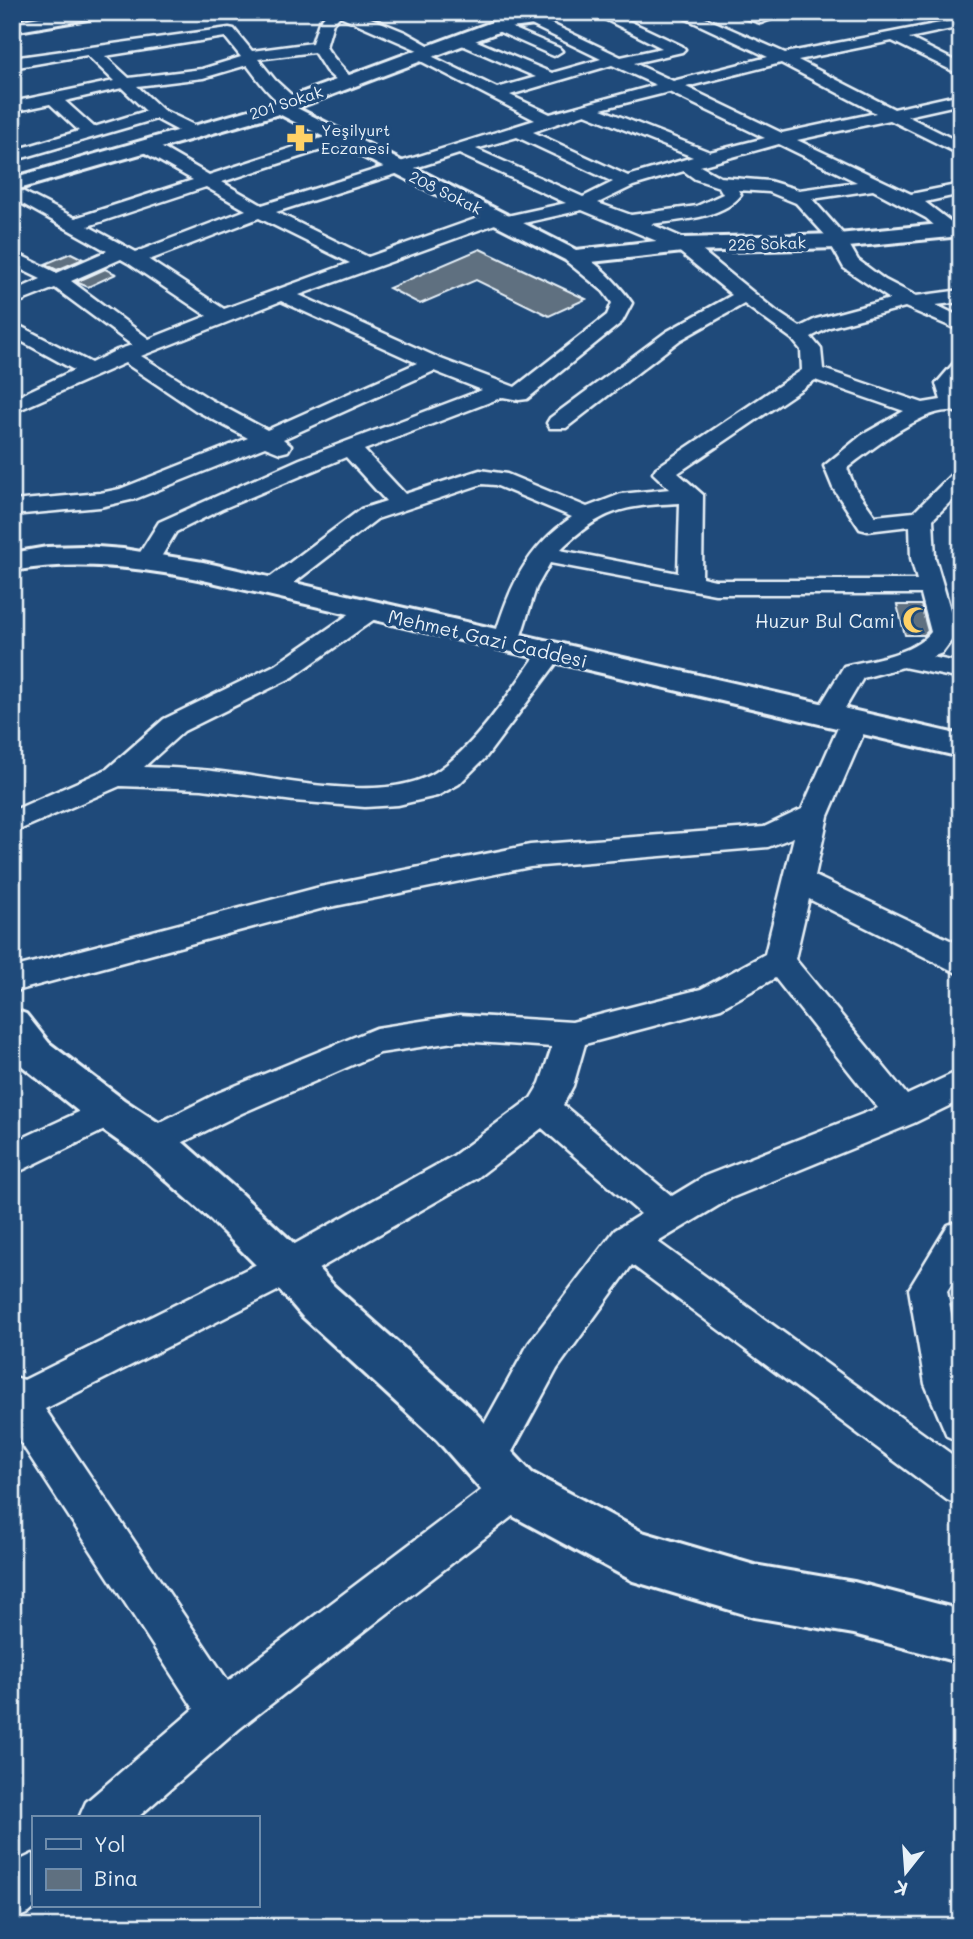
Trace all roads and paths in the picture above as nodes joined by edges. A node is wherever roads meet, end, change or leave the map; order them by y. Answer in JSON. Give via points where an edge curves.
{"nodes":[{"id":1,"x":100,"y":12,"type":"edge"},
{"id":2,"x":336,"y":12,"type":"edge"},
{"id":3,"x":343,"y":12,"type":"edge"},
{"id":4,"x":556,"y":12,"type":"edge"},
{"id":5,"x":598,"y":12,"type":"edge"},
{"id":6,"x":679,"y":12,"type":"edge"},
{"id":7,"x":734,"y":12,"type":"edge"},
{"id":8,"x":783,"y":12,"type":"edge"},
{"id":9,"x":531,"y":20,"type":"junction"},
{"id":10,"x":497,"y":22,"type":"junction"},
{"id":11,"x":961,"y":23,"type":"edge"},
{"id":12,"x":12,"y":27,"type":"edge"},
{"id":13,"x":638,"y":31,"type":"junction"},
{"id":14,"x":896,"y":37,"type":"junction"},
{"id":15,"x":460,"y":39,"type":"junction"},
{"id":16,"x":585,"y":46,"type":"junction"},
{"id":17,"x":318,"y":47,"type":"junction"},
{"id":18,"x":87,"y":48,"type":"junction"},
{"id":19,"x":423,"y":53,"type":"junction"},
{"id":20,"x":250,"y":58,"type":"junction"},
{"id":21,"x":783,"y":58,"type":"junction"},
{"id":22,"x":616,"y":61,"type":"junction"},
{"id":23,"x":12,"y":63,"type":"edge"},
{"id":24,"x":590,"y":66,"type":"junction"},
{"id":25,"x":961,"y":70,"type":"edge"},
{"id":26,"x":551,"y":78,"type":"junction"},
{"id":27,"x":346,"y":81,"type":"junction"},
{"id":28,"x":125,"y":83,"type":"junction"},
{"id":29,"x":667,"y":85,"type":"junction"},
{"id":30,"x":495,"y":94,"type":"junction"},
{"id":31,"x":53,"y":99,"type":"junction"},
{"id":32,"x":961,"y":99,"type":"edge"},
{"id":33,"x":287,"y":105,"type":"junction"},
{"id":34,"x":12,"y":107,"type":"edge"},
{"id":35,"x":585,"y":108,"type":"junction"},
{"id":36,"x":157,"y":113,"type":"junction"},
{"id":37,"x":892,"y":113,"type":"junction"},
{"id":38,"x":548,"y":120,"type":"junction"},
{"id":39,"x":192,"y":131,"type":"junction"},
{"id":40,"x":518,"y":131,"type":"junction"},
{"id":41,"x":91,"y":133,"type":"junction"},
{"id":42,"x":340,"y":138,"type":"junction"},
{"id":43,"x":783,"y":138,"type":"junction"},
{"id":44,"x":146,"y":146,"type":"junction"},
{"id":45,"x":461,"y":148,"type":"junction"},
{"id":46,"x":961,"y":150,"type":"edge"},
{"id":47,"x":12,"y":156,"type":"edge"},
{"id":48,"x":709,"y":158,"type":"junction"},
{"id":49,"x":687,"y":165,"type":"junction"},
{"id":50,"x":395,"y":167,"type":"junction"},
{"id":51,"x":205,"y":181,"type":"junction"},
{"id":52,"x":627,"y":181,"type":"junction"},
{"id":53,"x":876,"y":184,"type":"junction"},
{"id":54,"x":12,"y":185,"type":"edge"},
{"id":55,"x":727,"y":186,"type":"junction"},
{"id":56,"x":961,"y":189,"type":"edge"},
{"id":57,"x":12,"y":191,"type":"edge"},
{"id":58,"x":798,"y":196,"type":"junction"},
{"id":59,"x":909,"y":200,"type":"junction"},
{"id":60,"x":583,"y":204,"type":"junction"},
{"id":61,"x":260,"y":211,"type":"junction"},
{"id":62,"x":502,"y":220,"type":"junction"},
{"id":63,"x":630,"y":220,"type":"junction"},
{"id":64,"x":72,"y":225,"type":"junction"},
{"id":65,"x":955,"y":229,"type":"edge"},
{"id":66,"x":838,"y":241,"type":"junction"},
{"id":67,"x":683,"y":246,"type":"junction"},
{"id":68,"x":129,"y":256,"type":"junction"},
{"id":69,"x":12,"y":257,"type":"edge"},
{"id":70,"x":573,"y":257,"type":"junction"},
{"id":71,"x":367,"y":264,"type":"junction"},
{"id":72,"x":57,"y":280,"type":"junction"},
{"id":73,"x":283,"y":295,"type":"junction"},
{"id":74,"x":746,"y":295,"type":"junction"},
{"id":75,"x":961,"y":296,"type":"edge"},
{"id":76,"x":12,"y":299,"type":"edge"},
{"id":77,"x":908,"y":302,"type":"junction"},
{"id":78,"x":221,"y":316,"type":"junction"},
{"id":79,"x":961,"y":325,"type":"edge"},
{"id":80,"x":12,"y":328,"type":"edge"},
{"id":81,"x":799,"y":335,"type":"junction"},
{"id":82,"x":146,"y":346,"type":"junction"},
{"id":83,"x":124,"y":354,"type":"junction"},
{"id":84,"x":434,"y":363,"type":"junction"},
{"id":85,"x":961,"y":367,"type":"edge"},
{"id":86,"x":88,"y":370,"type":"junction"},
{"id":87,"x":813,"y":372,"type":"junction"},
{"id":88,"x":501,"y":390,"type":"junction"},
{"id":89,"x":957,"y":406,"type":"edge"},
{"id":90,"x":12,"y":407,"type":"edge"},
{"id":91,"x":922,"y":410,"type":"junction"},
{"id":92,"x":558,"y":423,"type":"dead end"},
{"id":93,"x":267,"y":438,"type":"junction"},
{"id":94,"x":350,"y":449,"type":"junction"},
{"id":95,"x":308,"y":464,"type":"junction"},
{"id":96,"x":961,"y":478,"type":"edge"},
{"id":97,"x":691,"y":495,"type":"junction"},
{"id":98,"x":951,"y":499,"type":"edge"},
{"id":99,"x":400,"y":502,"type":"junction"},
{"id":100,"x":12,"y":508,"type":"edge"},
{"id":101,"x":589,"y":516,"type":"junction"},
{"id":102,"x":921,"y":518,"type":"junction"},
{"id":103,"x":542,"y":554,"type":"junction"},
{"id":104,"x":12,"y":562,"type":"edge"},
{"id":105,"x":146,"y":562,"type":"junction"},
{"id":106,"x":689,"y":582,"type":"junction"},
{"id":107,"x":273,"y":587,"type":"junction"},
{"id":108,"x":931,"y":587,"type":"junction"},
{"id":109,"x":370,"y":611,"type":"junction"},
{"id":110,"x":506,"y":642,"type":"junction"},
{"id":111,"x":551,"y":653,"type":"junction"},
{"id":112,"x":903,"y":659,"type":"junction"},
{"id":113,"x":961,"y":671,"type":"edge"},
{"id":114,"x":841,"y":718,"type":"junction"},
{"id":115,"x":961,"y":746,"type":"edge"},
{"id":116,"x":117,"y":776,"type":"junction"},
{"id":117,"x":814,"y":816,"type":"junction"},
{"id":118,"x":12,"y":823,"type":"edge"},
{"id":119,"x":799,"y":881,"type":"junction"},
{"id":120,"x":954,"y":948,"type":"edge"},
{"id":121,"x":779,"y":961,"type":"junction"},
{"id":122,"x":12,"y":981,"type":"edge"},
{"id":123,"x":12,"y":1025,"type":"edge"},
{"id":124,"x":572,"y":1035,"type":"junction"},
{"id":125,"x":961,"y":1084,"type":"edge"},
{"id":126,"x":543,"y":1108,"type":"junction"},
{"id":127,"x":108,"y":1112,"type":"junction"},
{"id":128,"x":902,"y":1113,"type":"junction"},
{"id":129,"x":153,"y":1142,"type":"junction"},
{"id":130,"x":12,"y":1160,"type":"edge"},
{"id":131,"x":669,"y":1216,"type":"junction"},
{"id":132,"x":961,"y":1236,"type":"edge"},
{"id":133,"x":628,"y":1241,"type":"junction"},
{"id":134,"x":288,"y":1267,"type":"junction"},
{"id":135,"x":14,"y":1401,"type":"edge"},
{"id":136,"x":961,"y":1423,"type":"edge"},
{"id":137,"x":500,"y":1475,"type":"junction"},
{"id":138,"x":961,"y":1486,"type":"edge"},
{"id":139,"x":961,"y":1637,"type":"edge"},
{"id":140,"x":223,"y":1713,"type":"junction"},
{"id":141,"x":104,"y":1816,"type":"edge"},
{"id":142,"x":32,"y":1879,"type":"edge"},
{"id":143,"x":12,"y":1896,"type":"edge"}],
"edges":[{"from":1,"to":12,"type":"street"},
{"from":2,"to":17,"type":"street","via":[[326,22]]},
{"from":3,"to":19,"type":"street","via":[[400,35]]},
{"from":4,"to":9,"type":"street","name":"201 Sokak"},
{"from":5,"to":13,"type":"street"},
{"from":6,"to":21,"type":"street"},
{"from":7,"to":8,"type":"street","via":[[761,19]]},
{"from":9,"to":10,"type":"street","name":"201 Sokak"},
{"from":9,"to":16,"type":"street"},
{"from":10,"to":15,"type":"street","name":"201 Sokak"},
{"from":10,"to":24,"type":"street"},
{"from":11,"to":14,"type":"street"},
{"from":13,"to":16,"type":"street"},
{"from":13,"to":22,"type":"street","via":[[677,48]]},
{"from":14,"to":21,"type":"street"},
{"from":14,"to":25,"type":"street"},
{"from":15,"to":19,"type":"street","name":"201 Sokak"},
{"from":15,"to":26,"type":"street"},
{"from":16,"to":22,"type":"street"},
{"from":17,"to":20,"type":"street"},
{"from":17,"to":27,"type":"street"},
{"from":18,"to":20,"type":"street","via":[[229,32]]},
{"from":18,"to":23,"type":"street"},
{"from":18,"to":28,"type":"street"},
{"from":19,"to":27,"type":"street","name":"201 Sokak"},
{"from":19,"to":30,"type":"street"},
{"from":20,"to":28,"type":"street","via":[[196,75]]},
{"from":20,"to":33,"type":"street"},
{"from":21,"to":29,"type":"street"},
{"from":21,"to":37,"type":"street"},
{"from":22,"to":24,"type":"street"},
{"from":22,"to":29,"type":"street"},
{"from":24,"to":26,"type":"street"},
{"from":26,"to":30,"type":"street"},
{"from":27,"to":33,"type":"street","name":"201 Sokak"},
{"from":28,"to":31,"type":"street"},
{"from":28,"to":36,"type":"street"},
{"from":29,"to":35,"type":"street"},
{"from":29,"to":43,"type":"street"},
{"from":30,"to":38,"type":"street"},
{"from":31,"to":34,"type":"street"},
{"from":31,"to":41,"type":"street"},
{"from":32,"to":37,"type":"street"},
{"from":33,"to":39,"type":"street","name":"201 Sokak"},
{"from":33,"to":42,"type":"street","name":"208 Sokak"},
{"from":35,"to":38,"type":"street"},
{"from":35,"to":48,"type":"street"},
{"from":36,"to":39,"type":"street"},
{"from":36,"to":41,"type":"street"},
{"from":37,"to":43,"type":"street"},
{"from":37,"to":46,"type":"street"},
{"from":38,"to":40,"type":"street"},
{"from":39,"to":44,"type":"street","name":"201 Sokak"},
{"from":40,"to":45,"type":"street"},
{"from":40,"to":52,"type":"street"},
{"from":41,"to":47,"type":"street"},
{"from":42,"to":50,"type":"street","name":"208 Sokak"},
{"from":42,"to":51,"type":"street"},
{"from":43,"to":48,"type":"street"},
{"from":43,"to":53,"type":"street"},
{"from":44,"to":51,"type":"street"},
{"from":44,"to":54,"type":"street","name":"201 Sokak"},
{"from":45,"to":50,"type":"street"},
{"from":45,"to":60,"type":"street"},
{"from":48,"to":49,"type":"street"},
{"from":49,"to":52,"type":"street"},
{"from":49,"to":55,"type":"street","via":[[700,176]]},
{"from":50,"to":61,"type":"street"},
{"from":50,"to":62,"type":"street","name":"208 Sokak"},
{"from":51,"to":61,"type":"street"},
{"from":51,"to":64,"type":"street"},
{"from":52,"to":60,"type":"street"},
{"from":53,"to":58,"type":"street"},
{"from":53,"to":59,"type":"street"},
{"from":55,"to":58,"type":"street","via":[[752,183]]},
{"from":55,"to":63,"type":"street","via":[[732,195],[714,208]]},
{"from":56,"to":59,"type":"street"},
{"from":57,"to":64,"type":"street"},
{"from":58,"to":66,"type":"street"},
{"from":59,"to":65,"type":"street"},
{"from":60,"to":62,"type":"street"},
{"from":60,"to":63,"type":"street"},
{"from":61,"to":68,"type":"street"},
{"from":61,"to":71,"type":"street"},
{"from":62,"to":70,"type":"street","name":"208 Sokak"},
{"from":62,"to":71,"type":"street"},
{"from":63,"to":67,"type":"street"},
{"from":64,"to":68,"type":"street"},
{"from":65,"to":66,"type":"street","name":"226 Sokak"},
{"from":66,"to":67,"type":"street","name":"226 Sokak"},
{"from":66,"to":77,"type":"street","via":[[852,265]]},
{"from":67,"to":70,"type":"street","name":"226 Sokak"},
{"from":67,"to":74,"type":"street"},
{"from":68,"to":72,"type":"street"},
{"from":68,"to":78,"type":"street"},
{"from":69,"to":72,"type":"street"},
{"from":70,"to":88,"type":"street","via":[[610,286],[622,303],[615,318],[519,394]]},
{"from":71,"to":73,"type":"street"},
{"from":72,"to":76,"type":"street"},
{"from":72,"to":82,"type":"street"},
{"from":73,"to":78,"type":"street"},
{"from":73,"to":84,"type":"street"},
{"from":74,"to":81,"type":"street"},
{"from":74,"to":92,"type":"street","via":[[673,336]]},
{"from":75,"to":77,"type":"street"},
{"from":77,"to":79,"type":"street"},
{"from":77,"to":81,"type":"street","via":[[822,324]]},
{"from":78,"to":82,"type":"street"},
{"from":80,"to":86,"type":"street"},
{"from":81,"to":87,"type":"street","via":[[811,349]]},
{"from":82,"to":83,"type":"street"},
{"from":83,"to":86,"type":"street"},
{"from":83,"to":93,"type":"street","via":[[203,405]]},
{"from":84,"to":88,"type":"street"},
{"from":84,"to":93,"type":"street"},
{"from":85,"to":89,"type":"street","via":[[947,384]]},
{"from":86,"to":90,"type":"street"},
{"from":87,"to":91,"type":"street"},
{"from":87,"to":97,"type":"street","via":[[664,473]]},
{"from":88,"to":94,"type":"street"},
{"from":89,"to":91,"type":"street"},
{"from":91,"to":102,"type":"street","via":[[835,466],[868,524]]},
{"from":93,"to":95,"type":"street"},
{"from":93,"to":100,"type":"street","via":[[127,494]]},
{"from":94,"to":95,"type":"street"},
{"from":94,"to":99,"type":"street"},
{"from":95,"to":105,"type":"street","via":[[167,527]]},
{"from":96,"to":98,"type":"street"},
{"from":97,"to":101,"type":"street","via":[[620,501]]},
{"from":97,"to":106,"type":"street"},
{"from":98,"to":102,"type":"street"},
{"from":99,"to":101,"type":"street","via":[[480,477],[499,480]]},
{"from":99,"to":107,"type":"street","via":[[369,514]]},
{"from":101,"to":103,"type":"street","via":[[560,534]]},
{"from":102,"to":108,"type":"street","via":[[923,558]]},
{"from":103,"to":106,"type":"street"},
{"from":103,"to":110,"type":"street","via":[[515,608]]},
{"from":104,"to":105,"type":"street","name":"Mehmet Gazi Caddesi","via":[[87,555]]},
{"from":105,"to":107,"type":"street","name":"Mehmet Gazi Caddesi"},
{"from":106,"to":108,"type":"street","via":[[715,587]]},
{"from":107,"to":109,"type":"street","name":"Mehmet Gazi Caddesi"},
{"from":108,"to":112,"type":"street","via":[[944,633],[933,647]]},
{"from":109,"to":110,"type":"street","name":"Mehmet Gazi Caddesi"},
{"from":109,"to":116,"type":"street","via":[[284,671],[174,725]]},
{"from":110,"to":111,"type":"street","name":"Mehmet Gazi Caddesi"},
{"from":111,"to":114,"type":"street","name":"Mehmet Gazi Caddesi"},
{"from":111,"to":116,"type":"street","via":[[514,705],[448,779],[410,795],[337,796],[203,779]]},
{"from":112,"to":113,"type":"street"},
{"from":112,"to":114,"type":"street","via":[[853,672]]},
{"from":114,"to":115,"type":"street","name":"Mehmet Gazi Caddesi"},
{"from":114,"to":117,"type":"street"},
{"from":116,"to":118,"type":"street"},
{"from":117,"to":119,"type":"street"},
{"from":117,"to":122,"type":"street","via":[[768,837],[530,856],[320,898]]},
{"from":119,"to":120,"type":"street"},
{"from":119,"to":121,"type":"street"},
{"from":121,"to":124,"type":"street","via":[[710,999]]},
{"from":121,"to":128,"type":"street"},
{"from":123,"to":127,"type":"street","via":[[35,1054]]},
{"from":124,"to":126,"type":"street","via":[[556,1086]]},
{"from":124,"to":129,"type":"street","via":[[460,1028],[376,1041],[230,1103]]},
{"from":125,"to":128,"type":"street"},
{"from":126,"to":131,"type":"street"},
{"from":126,"to":134,"type":"street","via":[[465,1167]]},
{"from":127,"to":129,"type":"street"},
{"from":127,"to":130,"type":"street"},
{"from":128,"to":131,"type":"street","via":[[718,1187]]},
{"from":129,"to":134,"type":"street"},
{"from":131,"to":133,"type":"street"},
{"from":132,"to":136,"type":"street","via":[[928,1289],[944,1384]]},
{"from":133,"to":137,"type":"street","via":[[543,1356]]},
{"from":133,"to":138,"type":"street"},
{"from":134,"to":135,"type":"street"},
{"from":134,"to":137,"type":"street","via":[[318,1301],[454,1424]]},
{"from":135,"to":140,"type":"street"},
{"from":137,"to":139,"type":"street","via":[[633,1555],[754,1591],[854,1608]]},
{"from":137,"to":140,"type":"street"},
{"from":140,"to":141,"type":"street"},
{"from":142,"to":143,"type":"street"}]}
